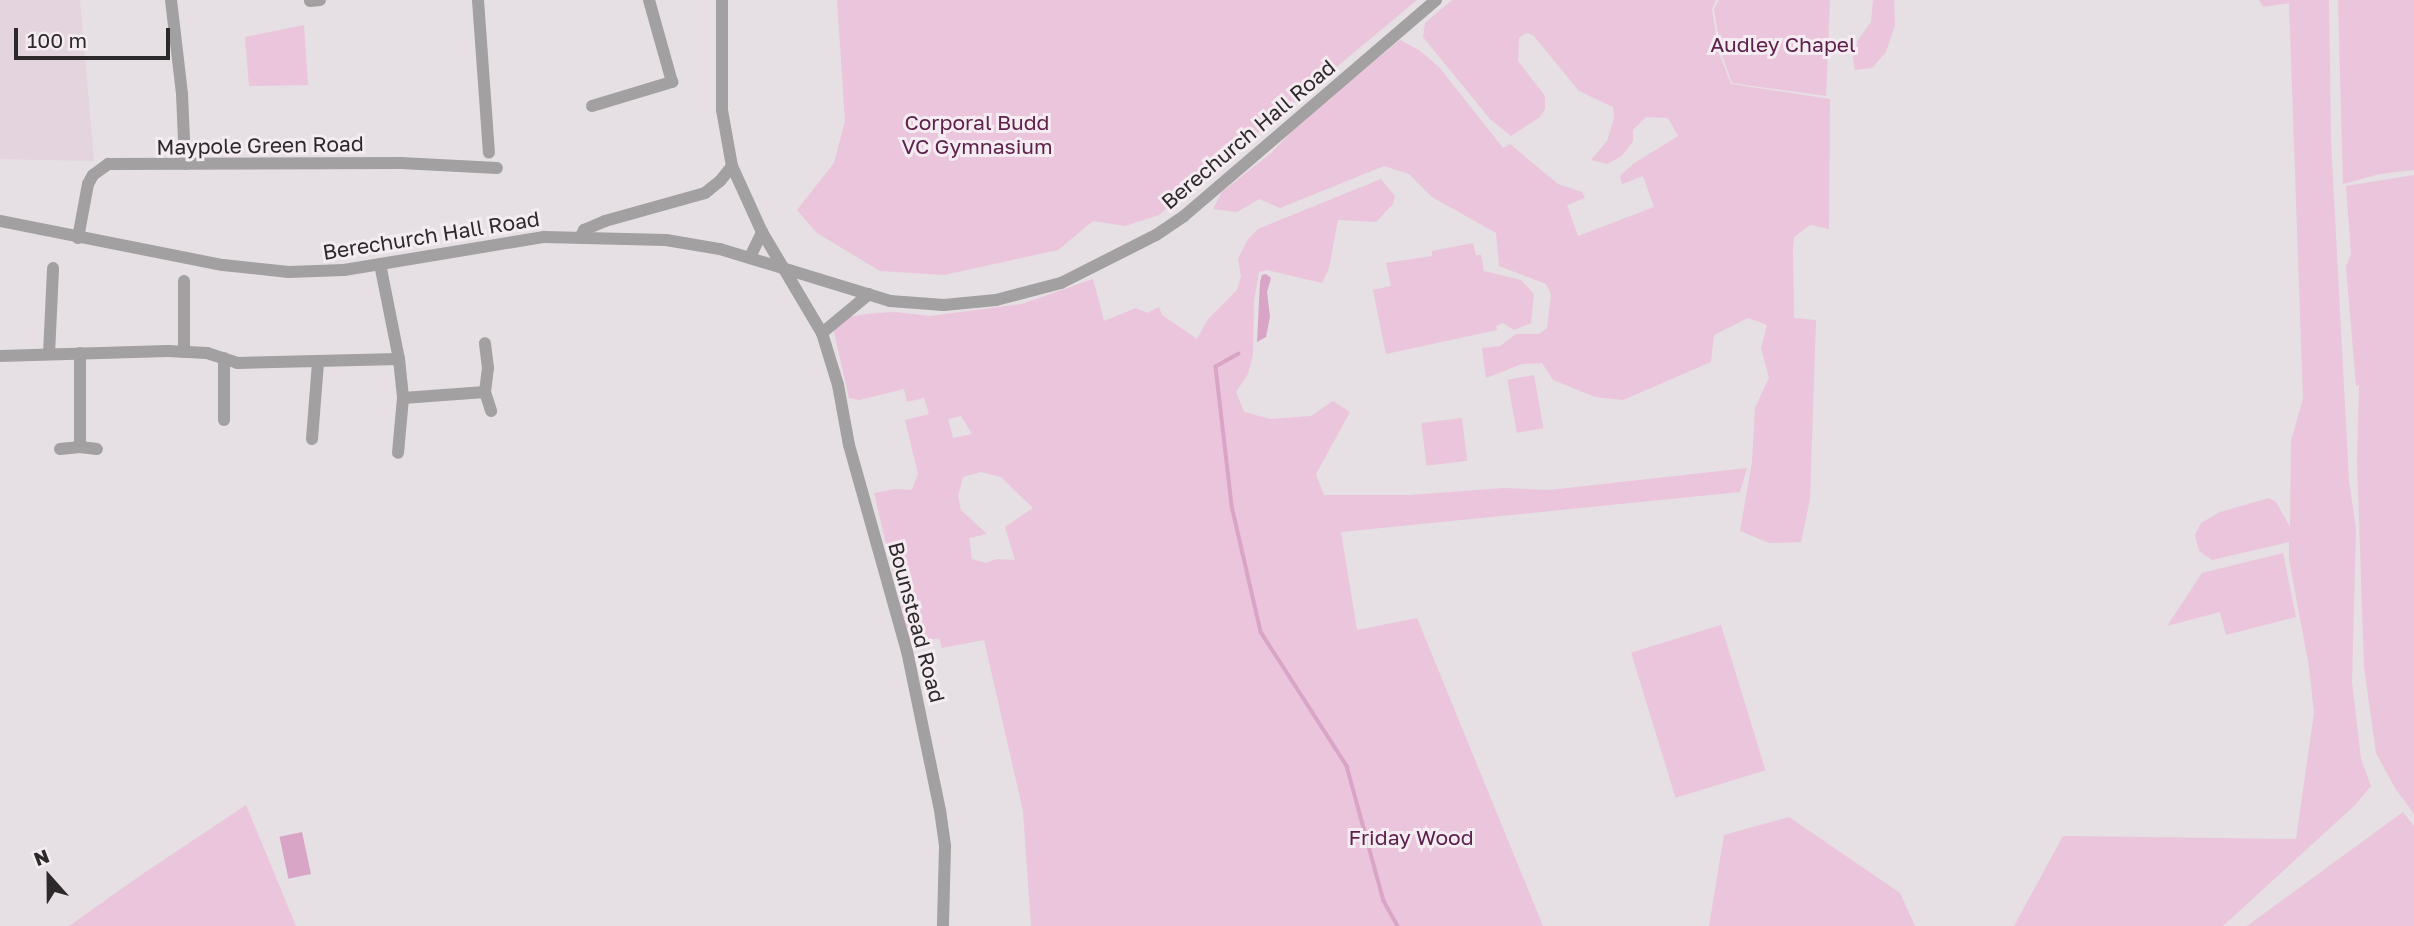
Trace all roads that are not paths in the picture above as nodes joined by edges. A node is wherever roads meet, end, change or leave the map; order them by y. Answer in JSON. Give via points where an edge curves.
{"nodes":[{"id":1,"x":171,"y":0,"type":"edge"},
{"id":2,"x":478,"y":0,"type":"edge"},
{"id":3,"x":649,"y":0,"type":"edge"},
{"id":4,"x":722,"y":0,"type":"edge"},
{"id":5,"x":1436,"y":0,"type":"edge"},
{"id":6,"x":593,"y":106,"type":"dead end"},
{"id":7,"x":489,"y":153,"type":"dead end"},
{"id":8,"x":185,"y":164,"type":"junction"},
{"id":9,"x":732,"y":166,"type":"junction"},
{"id":10,"x":497,"y":168,"type":"dead end"},
{"id":11,"x":0,"y":220,"type":"edge"},
{"id":12,"x":762,"y":232,"type":"junction"},
{"id":13,"x":581,"y":236,"type":"junction"},
{"id":14,"x":78,"y":238,"type":"junction"},
{"id":15,"x":750,"y":257,"type":"junction"},
{"id":16,"x":380,"y":264,"type":"junction"},
{"id":17,"x":783,"y":266,"type":"junction"},
{"id":18,"x":53,"y":268,"type":"dead end"},
{"id":19,"x":184,"y":281,"type":"dead end"},
{"id":20,"x":869,"y":294,"type":"junction"},
{"id":21,"x":822,"y":333,"type":"junction"},
{"id":22,"x":485,"y":343,"type":"dead end"},
{"id":23,"x":184,"y":352,"type":"junction"},
{"id":24,"x":80,"y":353,"type":"junction"},
{"id":25,"x":49,"y":354,"type":"junction"},
{"id":26,"x":0,"y":356,"type":"edge"},
{"id":27,"x":224,"y":358,"type":"junction"},
{"id":28,"x":399,"y":359,"type":"junction"},
{"id":29,"x":318,"y":362,"type":"junction"},
{"id":30,"x":485,"y":393,"type":"junction"},
{"id":31,"x":224,"y":395,"type":"junction"},
{"id":32,"x":210,"y":396,"type":"dead end"},
{"id":33,"x":403,"y":398,"type":"junction"},
{"id":34,"x":491,"y":411,"type":"dead end"},
{"id":35,"x":224,"y":420,"type":"dead end"},
{"id":36,"x":312,"y":439,"type":"dead end"},
{"id":37,"x":80,"y":447,"type":"junction"},
{"id":38,"x":60,"y":449,"type":"dead end"},
{"id":39,"x":97,"y":449,"type":"dead end"},
{"id":40,"x":398,"y":453,"type":"dead end"},
{"id":41,"x":943,"y":926,"type":"edge"}],
"edges":[{"from":1,"to":8,"type":"street"},
{"from":2,"to":7,"type":"street"},
{"from":3,"to":6,"type":"street","via":[[672,82]]},
{"from":4,"to":9,"type":"street","name":"Bounstead Road","via":[[722,110]]},
{"from":5,"to":20,"type":"street","name":"Berechurch Hall Road","via":[[1184,216],[1100,264],[1061,283],[996,300],[944,305],[890,301]]},
{"from":8,"to":10,"type":"street","name":"Maypole Green Road","via":[[389,163]]},
{"from":8,"to":14,"type":"street","name":"Maypole Green Road","via":[[108,164],[99,169],[88,184]]},
{"from":9,"to":12,"type":"street","name":"Bounstead Road"},
{"from":9,"to":13,"type":"street","via":[[705,193],[605,221]]},
{"from":11,"to":14,"type":"street","name":"Berechurch Hall Road"},
{"from":12,"to":15,"type":"street"},
{"from":12,"to":17,"type":"street","name":"Bounstead Road"},
{"from":13,"to":15,"type":"street","name":"Berechurch Hall Road","via":[[666,240]]},
{"from":13,"to":16,"type":"street","name":"Berechurch Hall Road","via":[[505,241]]},
{"from":14,"to":16,"type":"street","name":"Berechurch Hall Road","via":[[254,270],[317,272]]},
{"from":15,"to":17,"type":"street","name":"Berechurch Hall Road"},
{"from":16,"to":28,"type":"street"},
{"from":17,"to":20,"type":"street","name":"Berechurch Hall Road"},
{"from":17,"to":21,"type":"street","name":"Bounstead Road"},
{"from":18,"to":25,"type":"street","via":[[58,299]]},
{"from":19,"to":23,"type":"street"},
{"from":20,"to":21,"type":"street"},
{"from":21,"to":41,"type":"street","name":"Bounstead Road","via":[[929,747],[945,847]]},
{"from":22,"to":30,"type":"street"},
{"from":23,"to":24,"type":"street"},
{"from":23,"to":27,"type":"street"},
{"from":24,"to":25,"type":"street"},
{"from":24,"to":37,"type":"street"},
{"from":25,"to":26,"type":"street"},
{"from":27,"to":29,"type":"street","via":[[237,363]]},
{"from":27,"to":31,"type":"street"},
{"from":28,"to":29,"type":"street"},
{"from":28,"to":33,"type":"street"},
{"from":29,"to":36,"type":"street"},
{"from":30,"to":33,"type":"street"},
{"from":30,"to":34,"type":"street"},
{"from":31,"to":32,"type":"street"},
{"from":31,"to":35,"type":"street"},
{"from":33,"to":40,"type":"street"},
{"from":37,"to":38,"type":"street"},
{"from":37,"to":39,"type":"street"}]}
